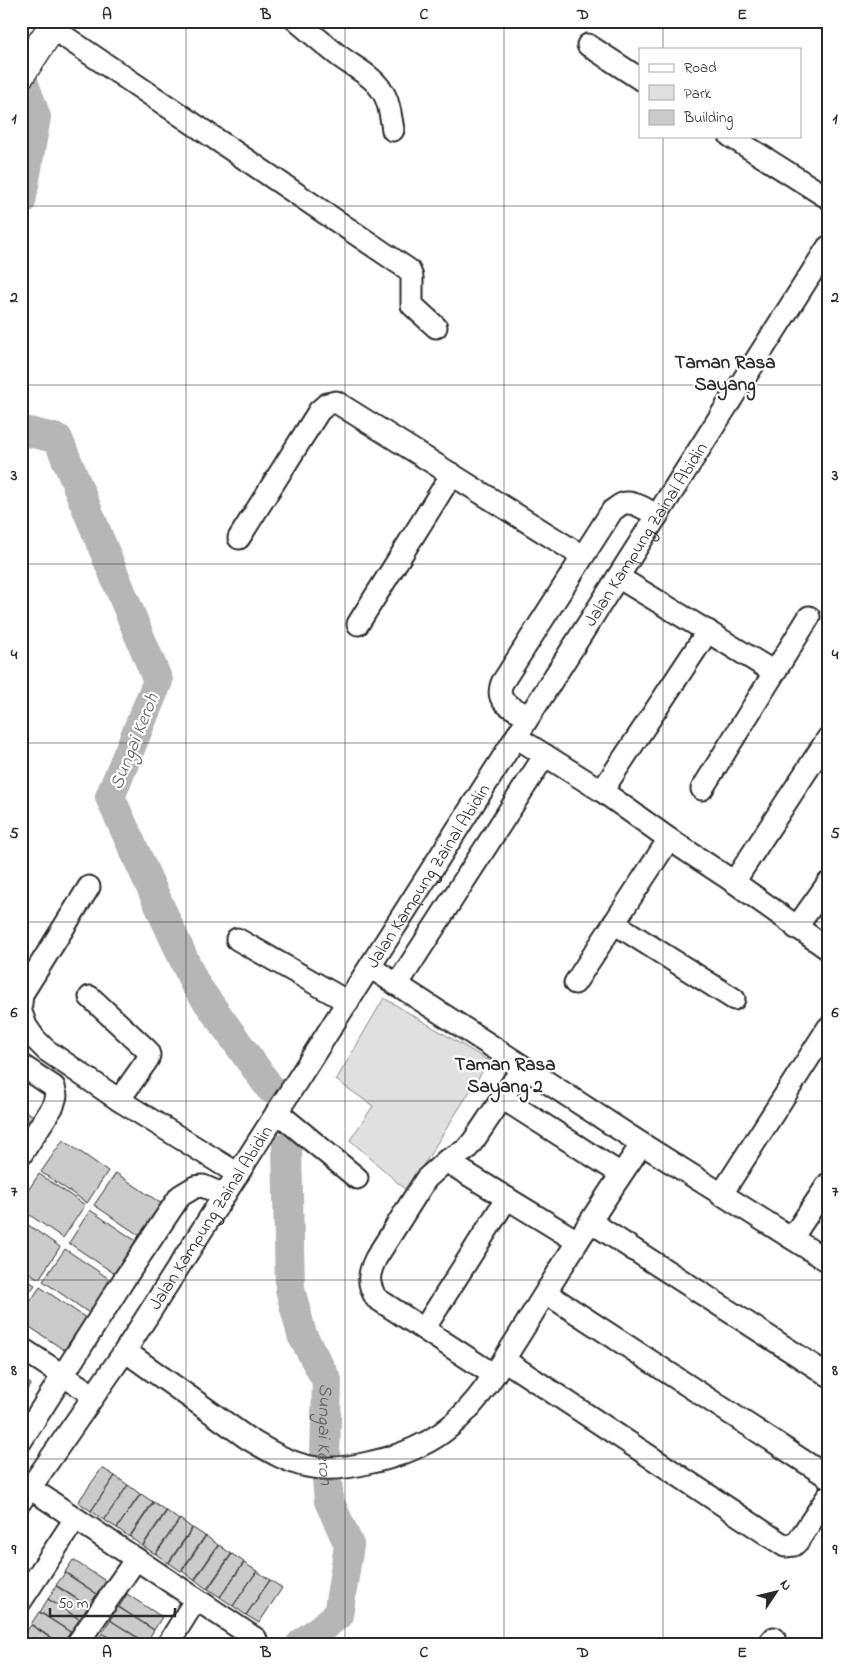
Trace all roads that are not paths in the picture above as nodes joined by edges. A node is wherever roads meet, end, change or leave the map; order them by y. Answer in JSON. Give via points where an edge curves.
{"nodes":[{"id":1,"x":297,"y":21,"type":"edge"},
{"id":2,"x":49,"y":33,"type":"edge"},
{"id":3,"x":588,"y":45,"type":"dead end"},
{"id":4,"x":21,"y":74,"type":"edge"},
{"id":5,"x":639,"y":78,"type":"edge"},
{"id":6,"x":392,"y":130,"type":"dead end"},
{"id":7,"x":733,"y":138,"type":"edge"},
{"id":8,"x":828,"y":198,"type":"edge"},
{"id":9,"x":828,"y":247,"type":"edge"},
{"id":10,"x":436,"y":328,"type":"dead end"},
{"id":11,"x":452,"y":474,"type":"junction"},
{"id":12,"x":657,"y":516,"type":"junction"},
{"id":13,"x":239,"y":538,"type":"dead end"},
{"id":14,"x":582,"y":556,"type":"junction"},
{"id":15,"x":618,"y":577,"type":"junction"},
{"id":16,"x":809,"y":617,"type":"dead end"},
{"id":17,"x":358,"y":624,"type":"dead end"},
{"id":18,"x":708,"y":631,"type":"junction"},
{"id":19,"x":774,"y":672,"type":"junction"},
{"id":20,"x":530,"y":716,"type":"junction"},
{"id":21,"x":516,"y":737,"type":"junction"},
{"id":22,"x":828,"y":738,"type":"edge"},
{"id":23,"x":545,"y":755,"type":"junction"},
{"id":24,"x":702,"y":789,"type":"dead end"},
{"id":25,"x":602,"y":791,"type":"junction"},
{"id":26,"x":669,"y":838,"type":"junction"},
{"id":27,"x":734,"y":882,"type":"junction"},
{"id":28,"x":828,"y":883,"type":"edge"},
{"id":29,"x":89,"y":887,"type":"dead end"},
{"id":30,"x":614,"y":923,"type":"junction"},
{"id":31,"x":796,"y":928,"type":"junction"},
{"id":32,"x":237,"y":939,"type":"dead end"},
{"id":33,"x":828,"y":949,"type":"edge"},
{"id":34,"x":370,"y":967,"type":"junction"},
{"id":35,"x":575,"y":983,"type":"dead end"},
{"id":36,"x":397,"y":984,"type":"junction"},
{"id":37,"x":90,"y":997,"type":"dead end"},
{"id":38,"x":734,"y":999,"type":"dead end"},
{"id":39,"x":348,"y":1002,"type":"junction"},
{"id":40,"x":21,"y":1004,"type":"edge"},
{"id":41,"x":21,"y":1012,"type":"edge"},
{"id":42,"x":828,"y":1028,"type":"edge"},
{"id":43,"x":21,"y":1065,"type":"edge"},
{"id":44,"x":523,"y":1067,"type":"junction"},
{"id":45,"x":502,"y":1098,"type":"junction"},
{"id":46,"x":119,"y":1100,"type":"junction"},
{"id":47,"x":277,"y":1112,"type":"junction"},
{"id":48,"x":642,"y":1144,"type":"junction"},
{"id":49,"x":21,"y":1155,"type":"edge"},
{"id":50,"x":446,"y":1161,"type":"junction"},
{"id":51,"x":238,"y":1174,"type":"junction"},
{"id":52,"x":621,"y":1174,"type":"junction"},
{"id":53,"x":356,"y":1178,"type":"dead end"},
{"id":54,"x":828,"y":1184,"type":"edge"},
{"id":55,"x":224,"y":1195,"type":"junction"},
{"id":56,"x":721,"y":1195,"type":"junction"},
{"id":57,"x":507,"y":1198,"type":"junction"},
{"id":58,"x":590,"y":1222,"type":"junction"},
{"id":59,"x":792,"y":1238,"type":"junction"},
{"id":60,"x":577,"y":1241,"type":"junction"},
{"id":61,"x":828,"y":1261,"type":"edge"},
{"id":62,"x":546,"y":1293,"type":"junction"},
{"id":63,"x":424,"y":1329,"type":"junction"},
{"id":64,"x":21,"y":1348,"type":"edge"},
{"id":65,"x":125,"y":1351,"type":"junction"},
{"id":66,"x":499,"y":1367,"type":"junction"},
{"id":67,"x":828,"y":1375,"type":"edge"},
{"id":68,"x":63,"y":1376,"type":"junction"},
{"id":69,"x":93,"y":1395,"type":"junction"},
{"id":70,"x":21,"y":1441,"type":"edge"},
{"id":71,"x":828,"y":1478,"type":"edge"},
{"id":72,"x":26,"y":1494,"type":"edge"},
{"id":73,"x":828,"y":1496,"type":"edge"},
{"id":74,"x":75,"y":1518,"type":"junction"},
{"id":75,"x":136,"y":1559,"type":"junction"},
{"id":76,"x":196,"y":1599,"type":"junction"},
{"id":77,"x":21,"y":1601,"type":"edge"},
{"id":78,"x":256,"y":1639,"type":"dead end"},
{"id":79,"x":77,"y":1644,"type":"edge"},
{"id":80,"x":168,"y":1644,"type":"edge"}],
"edges":[{"from":1,"to":6,"type":"street","via":[[378,86],[389,106]]},
{"from":2,"to":4,"type":"main road"},
{"from":2,"to":10,"type":"street","via":[[409,270],[412,305]]},
{"from":3,"to":5,"type":"street"},
{"from":7,"to":8,"type":"street"},
{"from":9,"to":12,"type":"street","name":"Jalan Kampung Zainal Abidin"},
{"from":11,"to":13,"type":"street","via":[[336,402],[327,404],[319,411]]},
{"from":11,"to":14,"type":"street"},
{"from":11,"to":17,"type":"street"},
{"from":12,"to":14,"type":"street","via":[[626,502],[620,505],[612,511]]},
{"from":12,"to":15,"type":"street","name":"Jalan Kampung Zainal Abidin"},
{"from":14,"to":20,"type":"street","via":[[499,691],[504,703]]},
{"from":15,"to":18,"type":"street"},
{"from":15,"to":20,"type":"street","name":"Jalan Kampung Zainal Abidin"},
{"from":16,"to":19,"type":"street"},
{"from":18,"to":19,"type":"street"},
{"from":18,"to":25,"type":"street"},
{"from":19,"to":24,"type":"street"},
{"from":20,"to":21,"type":"street","name":"Jalan Kampung Zainal Abidin"},
{"from":21,"to":23,"type":"street"},
{"from":21,"to":34,"type":"street","name":"Jalan Kampung Zainal Abidin"},
{"from":22,"to":27,"type":"street"},
{"from":23,"to":25,"type":"street"},
{"from":23,"to":36,"type":"street"},
{"from":25,"to":26,"type":"street"},
{"from":26,"to":27,"type":"street"},
{"from":26,"to":30,"type":"street"},
{"from":27,"to":31,"type":"street"},
{"from":28,"to":31,"type":"street"},
{"from":29,"to":40,"type":"street","via":[[22,994]]},
{"from":30,"to":35,"type":"street"},
{"from":30,"to":38,"type":"street"},
{"from":31,"to":33,"type":"street"},
{"from":32,"to":39,"type":"street"},
{"from":34,"to":36,"type":"street"},
{"from":34,"to":39,"type":"street","name":"Jalan Kampung Zainal Abidin"},
{"from":36,"to":44,"type":"street"},
{"from":37,"to":46,"type":"street","via":[[150,1055]]},
{"from":39,"to":47,"type":"street","name":"Jalan Kampung Zainal Abidin"},
{"from":41,"to":46,"type":"street","via":[[30,1033],[46,1050]]},
{"from":42,"to":56,"type":"street"},
{"from":43,"to":49,"type":"street","via":[[54,1087],[56,1096],[53,1106]]},
{"from":44,"to":45,"type":"street"},
{"from":44,"to":48,"type":"street"},
{"from":45,"to":50,"type":"street","via":[[466,1150]]},
{"from":45,"to":52,"type":"street"},
{"from":46,"to":51,"type":"street"},
{"from":47,"to":51,"type":"street","name":"Jalan Kampung Zainal Abidin"},
{"from":47,"to":53,"type":"street"},
{"from":48,"to":52,"type":"street"},
{"from":48,"to":56,"type":"street"},
{"from":50,"to":57,"type":"street"},
{"from":50,"to":63,"type":"street","via":[[426,1179],[370,1270],[371,1289],[376,1298]]},
{"from":51,"to":55,"type":"street","name":"Jalan Kampung Zainal Abidin"},
{"from":52,"to":58,"type":"street"},
{"from":54,"to":59,"type":"street"},
{"from":55,"to":65,"type":"street","name":"Jalan Kampung Zainal Abidin"},
{"from":55,"to":68,"type":"street","via":[[203,1186],[180,1196]]},
{"from":56,"to":59,"type":"street"},
{"from":57,"to":60,"type":"street"},
{"from":57,"to":63,"type":"street"},
{"from":58,"to":60,"type":"street"},
{"from":58,"to":67,"type":"street"},
{"from":59,"to":61,"type":"street"},
{"from":60,"to":62,"type":"street"},
{"from":62,"to":66,"type":"street"},
{"from":62,"to":71,"type":"street"},
{"from":63,"to":66,"type":"street"},
{"from":64,"to":68,"type":"street"},
{"from":65,"to":66,"type":"street","via":[[268,1451],[300,1466],[327,1469],[390,1458],[430,1441],[462,1415]]},
{"from":65,"to":69,"type":"street","name":"Jalan Kampung Zainal Abidin"},
{"from":66,"to":73,"type":"street","via":[[785,1546],[798,1541]]},
{"from":68,"to":69,"type":"street"},
{"from":68,"to":70,"type":"street"},
{"from":69,"to":72,"type":"street","name":"Jalan Kampung Zainal Abidin"},
{"from":72,"to":74,"type":"street"},
{"from":74,"to":75,"type":"street"},
{"from":74,"to":77,"type":"street"},
{"from":75,"to":76,"type":"street"},
{"from":75,"to":79,"type":"street"},
{"from":76,"to":78,"type":"street"},
{"from":76,"to":80,"type":"street"}]}
